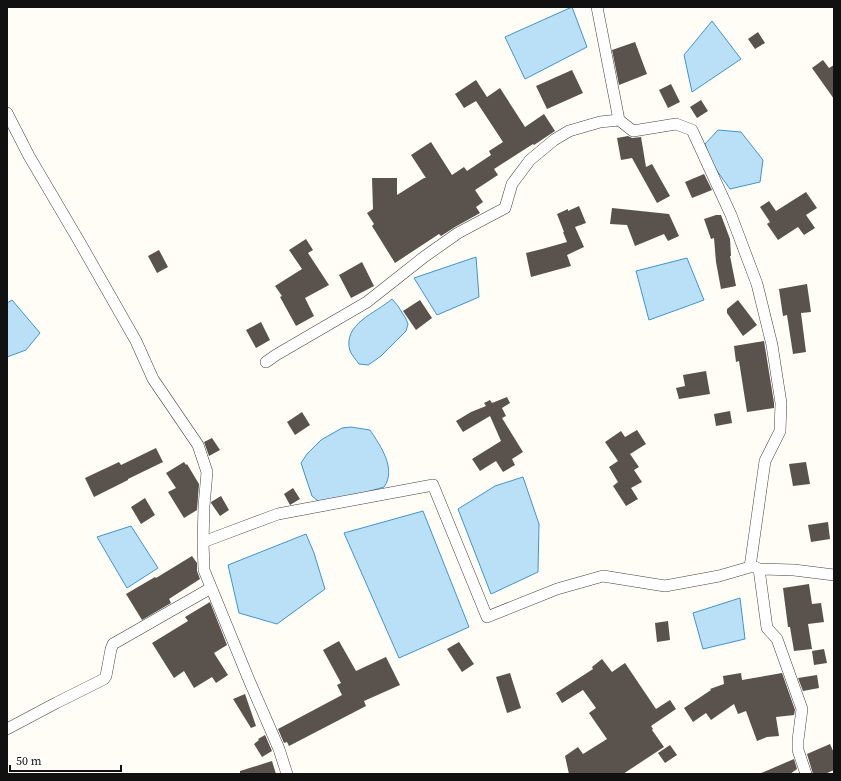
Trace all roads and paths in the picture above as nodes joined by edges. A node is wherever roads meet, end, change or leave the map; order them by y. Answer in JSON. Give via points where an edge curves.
{"nodes":[{"id":1,"x":597,"y":7,"type":"edge"},
{"id":2,"x":7,"y":113,"type":"edge"},
{"id":3,"x":619,"y":120,"type":"junction"},
{"id":4,"x":266,"y":362,"type":"dead end"},
{"id":5,"x":203,"y":542,"type":"junction"},
{"id":6,"x":755,"y":568,"type":"junction"},
{"id":7,"x":834,"y":575,"type":"edge"},
{"id":8,"x":211,"y":588,"type":"junction"},
{"id":9,"x":7,"y":729,"type":"edge"},
{"id":10,"x":287,"y":774,"type":"edge"},
{"id":11,"x":806,"y":774,"type":"edge"}],
"edges":[{"from":1,"to":3,"type":"street"},
{"from":2,"to":5,"type":"street","via":[[29,156],[136,341],[153,379],[198,445],[207,472]]},
{"from":3,"to":4,"type":"street","via":[[600,122],[568,131],[554,140],[530,160],[512,184],[505,208],[458,233],[367,302]]},
{"from":3,"to":6,"type":"street","via":[[633,130],[676,124],[692,130],[731,214],[757,284],[772,345],[781,403],[780,431],[765,461]]},
{"from":5,"to":6,"type":"street","via":[[278,514],[433,485],[487,617],[557,589],[603,576],[665,586]]},
{"from":5,"to":8,"type":"street","via":[[204,570]]},
{"from":6,"to":7,"type":"street"},
{"from":6,"to":11,"type":"street","via":[[768,628],[777,639],[802,709],[798,750]]},
{"from":8,"to":9,"type":"street","via":[[113,644],[104,679]]},
{"from":8,"to":10,"type":"street","via":[[279,749]]}]}
